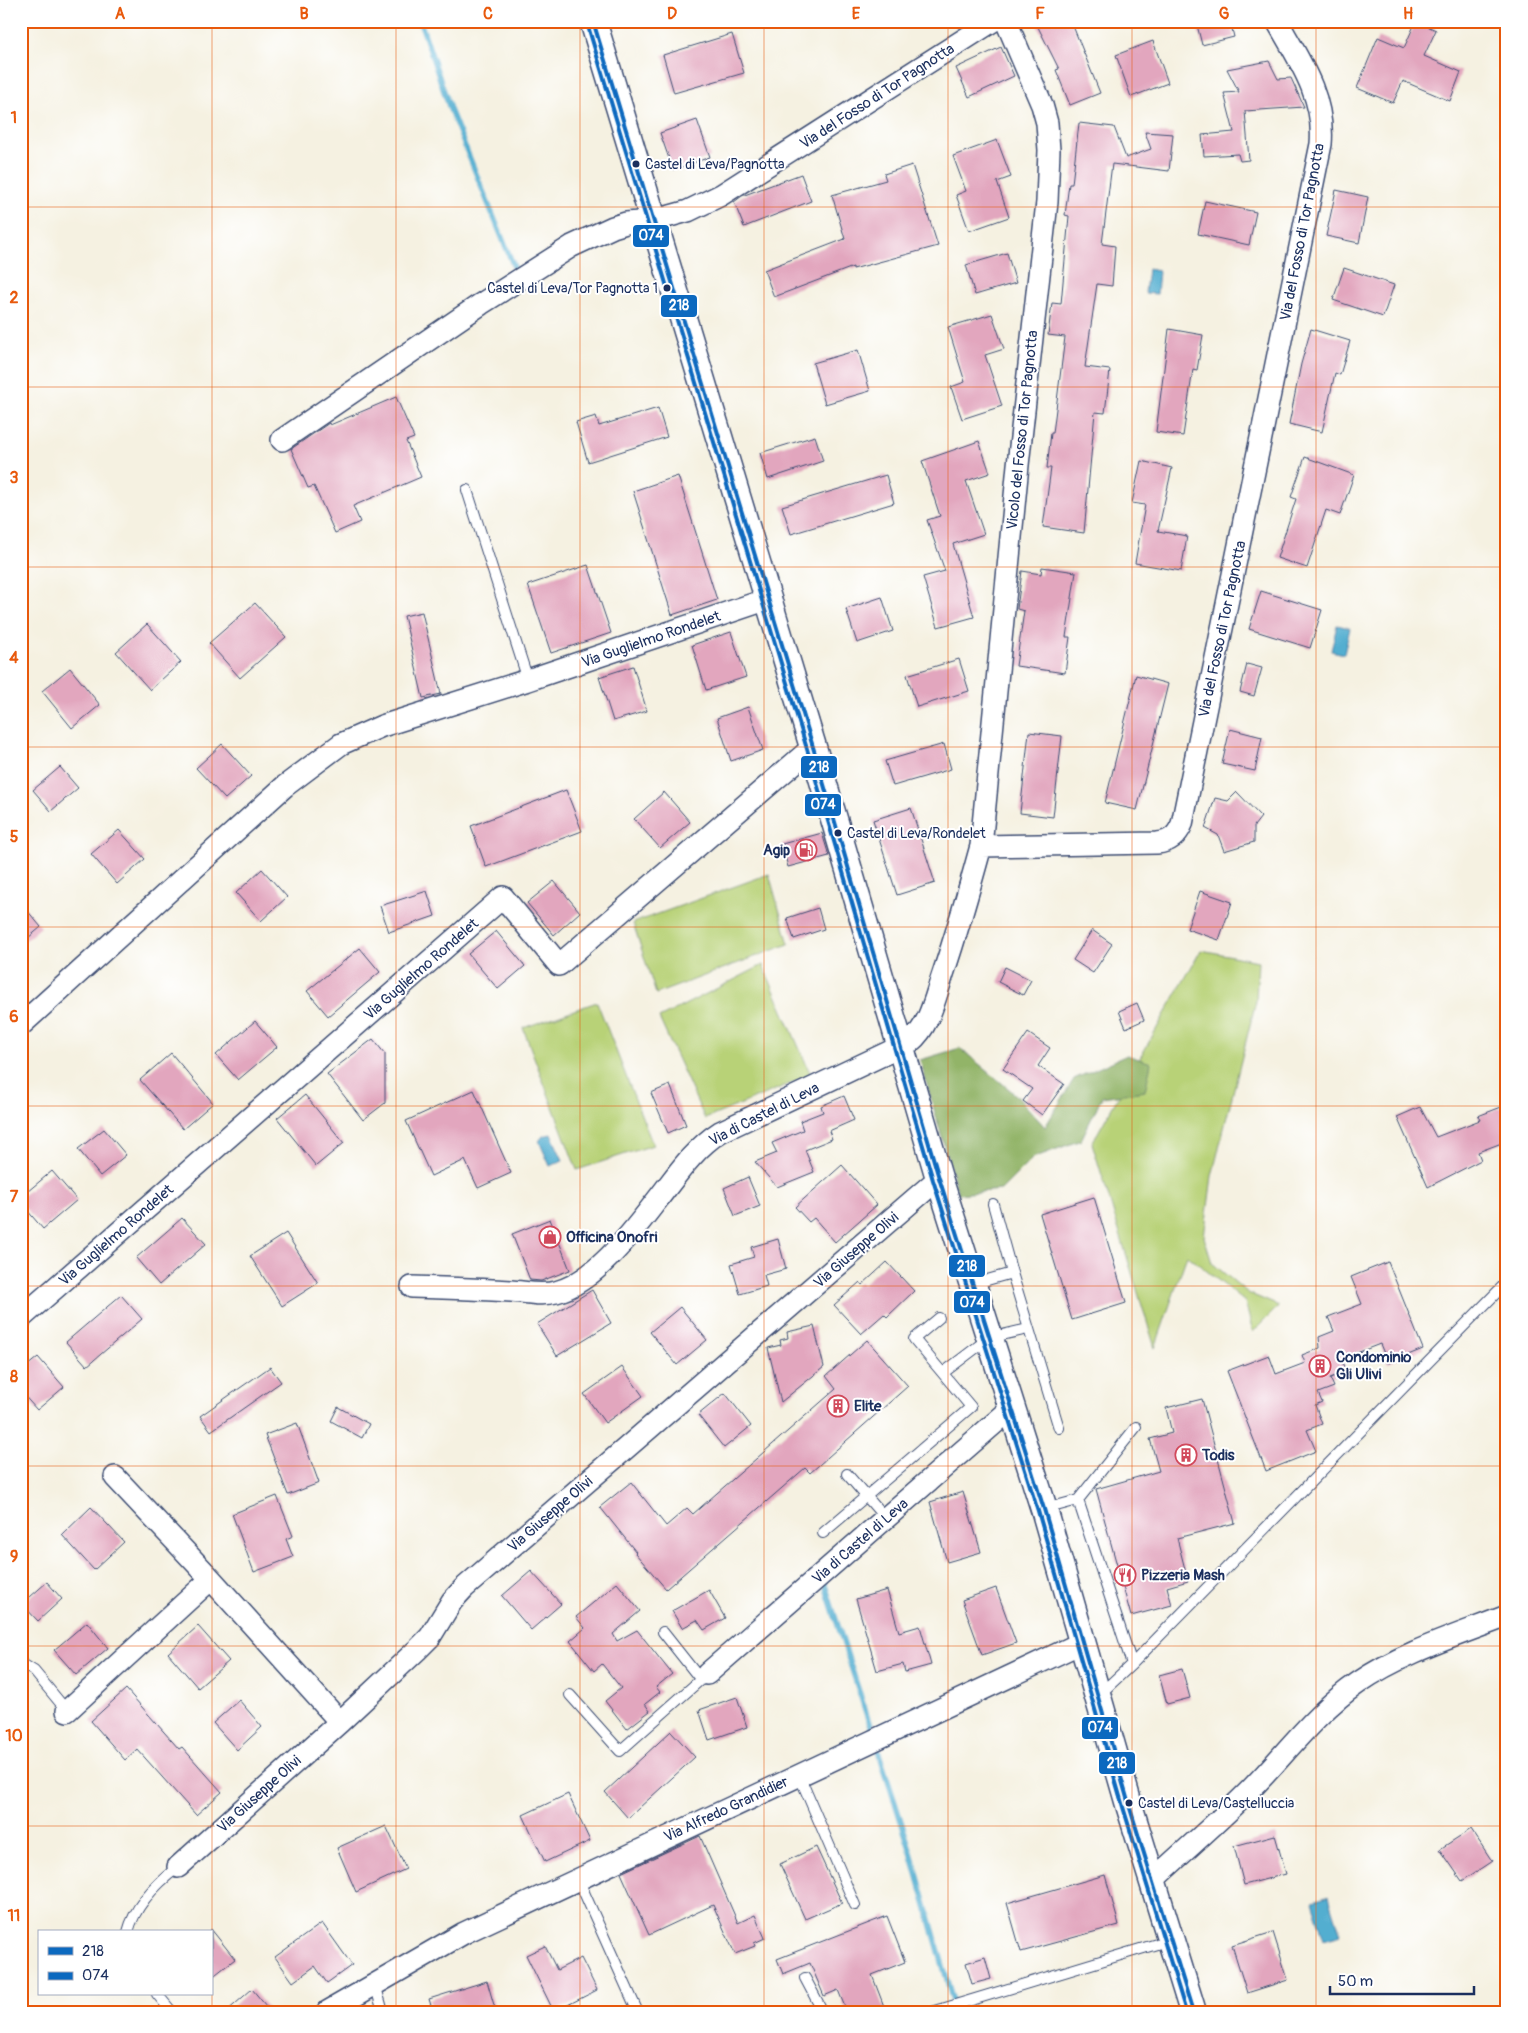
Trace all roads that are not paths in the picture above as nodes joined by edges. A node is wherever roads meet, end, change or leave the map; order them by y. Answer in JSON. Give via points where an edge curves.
{"nodes":[{"id":1,"x":593,"y":21,"type":"edge"},
{"id":2,"x":993,"y":21,"type":"edge"},
{"id":3,"x":1006,"y":21,"type":"edge"},
{"id":4,"x":1277,"y":21,"type":"edge"},
{"id":5,"x":652,"y":221,"type":"junction"},
{"id":6,"x":282,"y":440,"type":"dead end"},
{"id":7,"x":466,"y":490,"type":"dead end"},
{"id":8,"x":768,"y":599,"type":"junction"},
{"id":9,"x":528,"y":680,"type":"junction"},
{"id":10,"x":813,"y":747,"type":"junction"},
{"id":11,"x":981,"y":846,"type":"junction"},
{"id":12,"x":21,"y":1025,"type":"edge"},
{"id":13,"x":902,"y":1047,"type":"junction"},
{"id":14,"x":939,"y":1178,"type":"junction"},
{"id":15,"x":993,"y":1204,"type":"dead end"},
{"id":16,"x":1012,"y":1273,"type":"junction"},
{"id":17,"x":1507,"y":1282,"type":"edge"},
{"id":18,"x":972,"y":1285,"type":"junction"},
{"id":19,"x":412,"y":1287,"type":"dead end"},
{"id":20,"x":21,"y":1318,"type":"edge"},
{"id":21,"x":939,"y":1318,"type":"dead end"},
{"id":22,"x":1028,"y":1329,"type":"junction"},
{"id":23,"x":989,"y":1338,"type":"junction"},
{"id":24,"x":943,"y":1373,"type":"junction"},
{"id":25,"x":1012,"y":1408,"type":"junction"},
{"id":26,"x":1059,"y":1428,"type":"dead end"},
{"id":27,"x":1136,"y":1428,"type":"dead end"},
{"id":28,"x":847,"y":1474,"type":"dead end"},
{"id":29,"x":115,"y":1477,"type":"dead end"},
{"id":30,"x":867,"y":1495,"type":"junction"},
{"id":31,"x":1078,"y":1500,"type":"junction"},
{"id":32,"x":1044,"y":1509,"type":"junction"},
{"id":33,"x":886,"y":1519,"type":"junction"},
{"id":34,"x":823,"y":1533,"type":"dead end"},
{"id":35,"x":211,"y":1579,"type":"junction"},
{"id":36,"x":1507,"y":1616,"type":"edge"},
{"id":37,"x":662,"y":1632,"type":"dead end"},
{"id":38,"x":1082,"y":1642,"type":"junction"},
{"id":39,"x":21,"y":1663,"type":"edge"},
{"id":40,"x":1132,"y":1664,"type":"junction"},
{"id":41,"x":704,"y":1677,"type":"junction"},
{"id":42,"x":570,"y":1695,"type":"dead end"},
{"id":43,"x":1097,"y":1697,"type":"junction"},
{"id":44,"x":67,"y":1711,"type":"joint"},
{"id":45,"x":340,"y":1722,"type":"junction"},
{"id":46,"x":799,"y":1775,"type":"junction"},
{"id":47,"x":178,"y":1867,"type":"joint"},
{"id":48,"x":578,"y":1879,"type":"junction"},
{"id":49,"x":1153,"y":1880,"type":"junction"},
{"id":50,"x":855,"y":1905,"type":"dead end"},
{"id":51,"x":129,"y":1930,"type":"edge"},
{"id":52,"x":1171,"y":1940,"type":"junction"},
{"id":53,"x":806,"y":1978,"type":"dead end"},
{"id":54,"x":375,"y":1984,"type":"junction"},
{"id":55,"x":159,"y":1996,"type":"edge"},
{"id":56,"x":636,"y":2008,"type":"dead end"},
{"id":57,"x":937,"y":2010,"type":"edge"},
{"id":58,"x":172,"y":2012,"type":"edge"},
{"id":59,"x":327,"y":2012,"type":"edge"},
{"id":60,"x":383,"y":2012,"type":"edge"},
{"id":61,"x":823,"y":2012,"type":"edge"},
{"id":62,"x":1194,"y":2012,"type":"edge"}],
"edges":[{"from":1,"to":5,"type":"street"},
{"from":2,"to":5,"type":"street","name":"Via del Fosso di Tor Pagnotta","via":[[732,189],[688,211]]},
{"from":3,"to":11,"type":"street","name":"Vicolo del Fosso di Tor Pagnotta","via":[[1045,116],[1049,159]]},
{"from":4,"to":11,"type":"street","name":"Via del Fosso di Tor Pagnotta","via":[[1316,97],[1322,125],[1321,144],[1182,824],[1176,836],[1163,843]]},
{"from":5,"to":6,"type":"street","name":"Via del Fosso di Tor Pagnotta","via":[[626,223],[572,246]]},
{"from":5,"to":8,"type":"street"},
{"from":7,"to":9,"type":"lane"},
{"from":8,"to":9,"type":"street","name":"Via Guglielmo Rondelet"},
{"from":8,"to":10,"type":"street"},
{"from":9,"to":12,"type":"street","name":"Via Guglielmo Rondelet","via":[[382,726],[341,744],[285,786],[204,857]]},
{"from":10,"to":13,"type":"street"},
{"from":10,"to":20,"type":"street","name":"Via Guglielmo Rondelet","via":[[559,965],[504,897]]},
{"from":11,"to":13,"type":"street","via":[[960,923],[927,1019],[917,1036]]},
{"from":13,"to":14,"type":"street"},
{"from":13,"to":19,"type":"street","name":"Via di Castel di Leva","via":[[710,1139],[691,1157],[615,1251],[569,1288],[536,1294]]},
{"from":14,"to":18,"type":"street"},
{"from":14,"to":45,"type":"street","name":"Via Giuseppe Olivi","via":[[460,1591],[430,1636]]},
{"from":15,"to":16,"type":"lane"},
{"from":16,"to":18,"type":"lane"},
{"from":16,"to":22,"type":"lane"},
{"from":17,"to":40,"type":"lane"},
{"from":18,"to":23,"type":"street"},
{"from":21,"to":24,"type":"lane","via":[[914,1339]]},
{"from":22,"to":23,"type":"lane"},
{"from":22,"to":26,"type":"lane"},
{"from":23,"to":24,"type":"lane"},
{"from":23,"to":25,"type":"street"},
{"from":24,"to":30,"type":"lane","via":[[971,1407]]},
{"from":25,"to":32,"type":"street"},
{"from":25,"to":33,"type":"street","name":"Via di Castel di Leva"},
{"from":27,"to":31,"type":"lane"},
{"from":28,"to":30,"type":"lane"},
{"from":29,"to":35,"type":"street"},
{"from":30,"to":33,"type":"lane"},
{"from":30,"to":34,"type":"lane"},
{"from":31,"to":32,"type":"lane"},
{"from":31,"to":40,"type":"lane"},
{"from":32,"to":38,"type":"street"},
{"from":33,"to":41,"type":"street","name":"Via di Castel di Leva"},
{"from":35,"to":44,"type":"street"},
{"from":35,"to":45,"type":"street"},
{"from":36,"to":49,"type":"street","via":[[1410,1653],[1344,1692],[1252,1788]]},
{"from":37,"to":41,"type":"lane"},
{"from":38,"to":43,"type":"street"},
{"from":38,"to":46,"type":"street","name":"Via Alfredo Grandidier"},
{"from":39,"to":44,"type":"lane","via":[[34,1671]]},
{"from":40,"to":43,"type":"lane"},
{"from":41,"to":42,"type":"lane","via":[[620,1751]]},
{"from":43,"to":49,"type":"street"},
{"from":45,"to":47,"type":"street","name":"Via Giuseppe Olivi"},
{"from":46,"to":48,"type":"street","name":"Via Alfredo Grandidier"},
{"from":46,"to":50,"type":"lane"},
{"from":47,"to":51,"type":"lane","via":[[160,1881],[142,1903]]},
{"from":48,"to":54,"type":"street","name":"Via Alfredo Grandidier","via":[[464,1933]]},
{"from":48,"to":56,"type":"lane"},
{"from":49,"to":52,"type":"street"},
{"from":52,"to":57,"type":"lane"},
{"from":52,"to":62,"type":"street"},
{"from":53,"to":61,"type":"lane"},
{"from":54,"to":59,"type":"street","name":"Via Alfredo Grandidier"},
{"from":54,"to":60,"type":"lane"},
{"from":55,"to":58,"type":"lane"}]}
